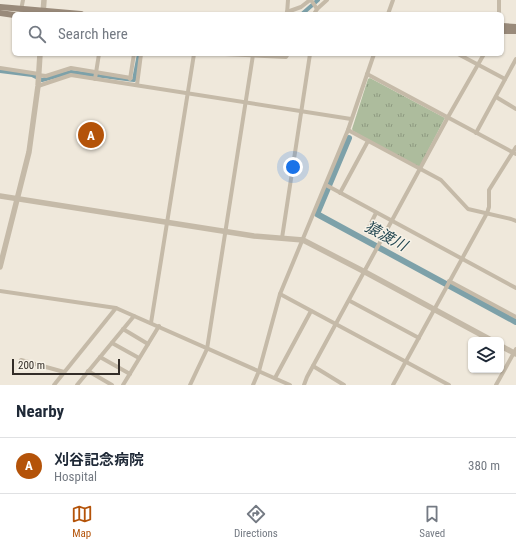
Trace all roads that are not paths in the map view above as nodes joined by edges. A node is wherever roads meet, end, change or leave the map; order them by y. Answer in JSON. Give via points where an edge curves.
{"nodes":[{"id":1,"x":23,"y":0,"type":"edge"},
{"id":2,"x":44,"y":0,"type":"edge"},
{"id":3,"x":288,"y":0,"type":"edge"},
{"id":4,"x":311,"y":0,"type":"edge"},
{"id":5,"x":327,"y":0,"type":"edge"},
{"id":6,"x":393,"y":0,"type":"edge"},
{"id":7,"x":499,"y":0,"type":"edge"},
{"id":8,"x":0,"y":7,"type":"edge"},
{"id":9,"x":316,"y":8,"type":"junction"},
{"id":10,"x":22,"y":10,"type":"junction"},
{"id":11,"x":36,"y":12,"type":"edge"},
{"id":12,"x":43,"y":12,"type":"edge"},
{"id":13,"x":287,"y":12,"type":"edge"},
{"id":14,"x":289,"y":12,"type":"edge"},
{"id":15,"x":315,"y":12,"type":"edge"},
{"id":16,"x":389,"y":12,"type":"edge"},
{"id":17,"x":499,"y":12,"type":"edge"},
{"id":18,"x":0,"y":13,"type":"edge"},
{"id":19,"x":12,"y":15,"type":"edge"},
{"id":20,"x":504,"y":26,"type":"edge"},
{"id":21,"x":516,"y":27,"type":"edge"},
{"id":22,"x":504,"y":31,"type":"edge"},
{"id":23,"x":516,"y":31,"type":"edge"},
{"id":24,"x":40,"y":56,"type":"edge"},
{"id":25,"x":99,"y":56,"type":"edge"},
{"id":26,"x":134,"y":56,"type":"edge"},
{"id":27,"x":141,"y":56,"type":"edge"},
{"id":28,"x":194,"y":56,"type":"edge"},
{"id":29,"x":253,"y":56,"type":"joint"},
{"id":30,"x":287,"y":56,"type":"edge"},
{"id":31,"x":310,"y":56,"type":"edge"},
{"id":32,"x":373,"y":56,"type":"edge"},
{"id":33,"x":462,"y":56,"type":"edge"},
{"id":34,"x":483,"y":56,"type":"edge"},
{"id":35,"x":516,"y":59,"type":"edge"},
{"id":36,"x":478,"y":65,"type":"junction"},
{"id":37,"x":0,"y":68,"type":"edge"},
{"id":38,"x":96,"y":72,"type":"junction"},
{"id":39,"x":367,"y":74,"type":"junction"},
{"id":40,"x":38,"y":75,"type":"junction"},
{"id":41,"x":130,"y":78,"type":"junction"},
{"id":42,"x":95,"y":79,"type":"junction"},
{"id":43,"x":505,"y":79,"type":"junction"},
{"id":44,"x":129,"y":84,"type":"dead end"},
{"id":45,"x":137,"y":85,"type":"junction"},
{"id":46,"x":38,"y":86,"type":"junction"},
{"id":47,"x":187,"y":92,"type":"junction"},
{"id":48,"x":496,"y":97,"type":"junction"},
{"id":49,"x":246,"y":103,"type":"junction"},
{"id":50,"x":516,"y":109,"type":"edge"},
{"id":51,"x":302,"y":111,"type":"junction"},
{"id":52,"x":448,"y":117,"type":"junction"},
{"id":53,"x":352,"y":119,"type":"junction"},
{"id":54,"x":348,"y":130,"type":"junction"},
{"id":55,"x":476,"y":133,"type":"junction"},
{"id":56,"x":368,"y":141,"type":"junction"},
{"id":57,"x":516,"y":147,"type":"edge"},
{"id":58,"x":514,"y":153,"type":"edge"},
{"id":59,"x":420,"y":170,"type":"junction"},
{"id":60,"x":327,"y":186,"type":"junction"},
{"id":61,"x":340,"y":194,"type":"junction"},
{"id":62,"x":0,"y":196,"type":"edge"},
{"id":63,"x":18,"y":198,"type":"junction"},
{"id":64,"x":487,"y":213,"type":"junction"},
{"id":65,"x":376,"y":214,"type":"junction"},
{"id":66,"x":516,"y":221,"type":"edge"},
{"id":67,"x":167,"y":222,"type":"junction"},
{"id":68,"x":392,"y":222,"type":"junction"},
{"id":69,"x":368,"y":229,"type":"dead end"},
{"id":70,"x":225,"y":231,"type":"junction"},
{"id":71,"x":282,"y":238,"type":"junction"},
{"id":72,"x":303,"y":240,"type":"junction"},
{"id":73,"x":462,"y":259,"type":"junction"},
{"id":74,"x":0,"y":267,"type":"edge"},
{"id":75,"x":365,"y":272,"type":"junction"},
{"id":76,"x":449,"y":281,"type":"junction"},
{"id":77,"x":516,"y":288,"type":"edge"},
{"id":78,"x":0,"y":291,"type":"edge"},
{"id":79,"x":280,"y":294,"type":"junction"},
{"id":80,"x":350,"y":301,"type":"junction"},
{"id":81,"x":116,"y":308,"type":"junction"},
{"id":82,"x":434,"y":310,"type":"junction"},
{"id":83,"x":311,"y":311,"type":"junction"},
{"id":84,"x":134,"y":316,"type":"junction"},
{"id":85,"x":516,"y":317,"type":"edge"},
{"id":86,"x":151,"y":323,"type":"junction"},
{"id":87,"x":336,"y":325,"type":"junction"},
{"id":88,"x":159,"y":326,"type":"junction"},
{"id":89,"x":123,"y":329,"type":"junction"},
{"id":90,"x":485,"y":337,"type":"edge"},
{"id":91,"x":419,"y":338,"type":"junction"},
{"id":92,"x":112,"y":343,"type":"junction"},
{"id":93,"x":148,"y":344,"type":"junction"},
{"id":94,"x":504,"y":347,"type":"edge"},
{"id":95,"x":207,"y":349,"type":"junction"},
{"id":96,"x":515,"y":352,"type":"edge"},
{"id":97,"x":100,"y":357,"type":"junction"},
{"id":98,"x":139,"y":358,"type":"junction"},
{"id":99,"x":20,"y":360,"type":"dead end"},
{"id":100,"x":406,"y":362,"type":"junction"},
{"id":101,"x":313,"y":366,"type":"junction"},
{"id":102,"x":88,"y":371,"type":"junction"},
{"id":103,"x":259,"y":371,"type":"junction"},
{"id":104,"x":64,"y":372,"type":"junction"},
{"id":105,"x":130,"y":374,"type":"junction"},
{"id":106,"x":275,"y":378,"type":"junction"},
{"id":107,"x":54,"y":385,"type":"edge"},
{"id":108,"x":77,"y":385,"type":"edge"},
{"id":109,"x":112,"y":385,"type":"edge"},
{"id":110,"x":123,"y":385,"type":"edge"},
{"id":111,"x":190,"y":385,"type":"edge"},
{"id":112,"x":253,"y":385,"type":"edge"},
{"id":113,"x":290,"y":385,"type":"edge"},
{"id":114,"x":304,"y":385,"type":"edge"},
{"id":115,"x":344,"y":385,"type":"edge"},
{"id":116,"x":393,"y":385,"type":"edge"},
{"id":117,"x":450,"y":385,"type":"edge"},
{"id":118,"x":496,"y":385,"type":"edge"}],
"edges":[{"from":1,"to":10,"type":"street"},
{"from":2,"to":12,"type":"street"},
{"from":3,"to":13,"type":"street"},
{"from":4,"to":9,"type":"street"},
{"from":4,"to":14,"type":"street"},
{"from":5,"to":9,"type":"street"},
{"from":6,"to":16,"type":"street"},
{"from":7,"to":17,"type":"street"},
{"from":8,"to":10,"type":"main road"},
{"from":9,"to":15,"type":"street"},
{"from":10,"to":11,"type":"main road"},
{"from":18,"to":19,"type":"main road"},
{"from":20,"to":21,"type":"main road"},
{"from":22,"to":23,"type":"main road"},
{"from":24,"to":40,"type":"street"},
{"from":25,"to":38,"type":"street"},
{"from":26,"to":41,"type":"street"},
{"from":27,"to":45,"type":"street"},
{"from":28,"to":47,"type":"street"},
{"from":29,"to":30,"type":"street"},
{"from":29,"to":49,"type":"street"},
{"from":31,"to":51,"type":"street"},
{"from":32,"to":39,"type":"street"},
{"from":33,"to":36,"type":"street"},
{"from":34,"to":36,"type":"street"},
{"from":35,"to":43,"type":"street"},
{"from":36,"to":43,"type":"street"},
{"from":36,"to":52,"type":"street"},
{"from":37,"to":40,"type":"street"},
{"from":38,"to":40,"type":"street","via":[[71,68],[46,76]]},
{"from":38,"to":41,"type":"street"},
{"from":38,"to":42,"type":"street"},
{"from":39,"to":52,"type":"street"},
{"from":39,"to":53,"type":"street"},
{"from":40,"to":46,"type":"street"},
{"from":41,"to":44,"type":"street"},
{"from":42,"to":45,"type":"street"},
{"from":42,"to":46,"type":"street","via":[[72,75]]},
{"from":43,"to":48,"type":"street"},
{"from":45,"to":47,"type":"street"},
{"from":46,"to":63,"type":"street","via":[[29,152]]},
{"from":47,"to":49,"type":"street"},
{"from":47,"to":67,"type":"street"},
{"from":48,"to":50,"type":"street"},
{"from":48,"to":55,"type":"street"},
{"from":49,"to":51,"type":"street"},
{"from":49,"to":70,"type":"street"},
{"from":51,"to":53,"type":"street"},
{"from":51,"to":71,"type":"street"},
{"from":52,"to":55,"type":"street"},
{"from":52,"to":59,"type":"street"},
{"from":53,"to":54,"type":"street"},
{"from":54,"to":56,"type":"street"},
{"from":54,"to":60,"type":"street"},
{"from":55,"to":58,"type":"street"},
{"from":56,"to":59,"type":"street"},
{"from":56,"to":61,"type":"street"},
{"from":57,"to":58,"type":"street"},
{"from":58,"to":64,"type":"street","via":[[489,190]]},
{"from":59,"to":64,"type":"street","via":[[440,180],[468,209]]},
{"from":59,"to":68,"type":"street"},
{"from":60,"to":61,"type":"street"},
{"from":60,"to":72,"type":"street"},
{"from":61,"to":65,"type":"street"},
{"from":62,"to":63,"type":"street"},
{"from":63,"to":67,"type":"street"},
{"from":63,"to":74,"type":"street"},
{"from":64,"to":66,"type":"street"},
{"from":64,"to":73,"type":"street"},
{"from":65,"to":68,"type":"street"},
{"from":65,"to":69,"type":"street"},
{"from":67,"to":70,"type":"street"},
{"from":67,"to":86,"type":"street"},
{"from":68,"to":73,"type":"street"},
{"from":68,"to":75,"type":"street"},
{"from":70,"to":71,"type":"street"},
{"from":70,"to":95,"type":"street"},
{"from":71,"to":72,"type":"street"},
{"from":72,"to":75,"type":"street"},
{"from":72,"to":79,"type":"street"},
{"from":73,"to":76,"type":"street"},
{"from":73,"to":77,"type":"street"},
{"from":75,"to":80,"type":"street"},
{"from":75,"to":82,"type":"street"},
{"from":76,"to":82,"type":"street"},
{"from":76,"to":85,"type":"street"},
{"from":78,"to":81,"type":"street"},
{"from":79,"to":83,"type":"street"},
{"from":79,"to":103,"type":"street"},
{"from":80,"to":87,"type":"street"},
{"from":80,"to":91,"type":"street"},
{"from":81,"to":84,"type":"street"},
{"from":81,"to":104,"type":"street"},
{"from":82,"to":90,"type":"street"},
{"from":82,"to":91,"type":"street"},
{"from":83,"to":87,"type":"street"},
{"from":83,"to":106,"type":"street"},
{"from":84,"to":86,"type":"street"},
{"from":84,"to":89,"type":"street"},
{"from":86,"to":88,"type":"street"},
{"from":87,"to":100,"type":"street"},
{"from":87,"to":101,"type":"street"},
{"from":88,"to":93,"type":"street"},
{"from":88,"to":95,"type":"street"},
{"from":89,"to":92,"type":"street"},
{"from":89,"to":93,"type":"street"},
{"from":91,"to":100,"type":"street"},
{"from":92,"to":97,"type":"street"},
{"from":92,"to":98,"type":"street"},
{"from":93,"to":98,"type":"street"},
{"from":94,"to":96,"type":"street"},
{"from":95,"to":103,"type":"street"},
{"from":95,"to":111,"type":"street"},
{"from":96,"to":118,"type":"street"},
{"from":97,"to":102,"type":"street"},
{"from":97,"to":105,"type":"street"},
{"from":98,"to":105,"type":"street"},
{"from":99,"to":104,"type":"street"},
{"from":100,"to":116,"type":"street"},
{"from":100,"to":117,"type":"street"},
{"from":101,"to":114,"type":"street"},
{"from":101,"to":115,"type":"street"},
{"from":102,"to":108,"type":"street"},
{"from":102,"to":109,"type":"street"},
{"from":103,"to":106,"type":"street"},
{"from":103,"to":112,"type":"street"},
{"from":104,"to":107,"type":"street"},
{"from":105,"to":110,"type":"street"},
{"from":106,"to":113,"type":"street"}]}
